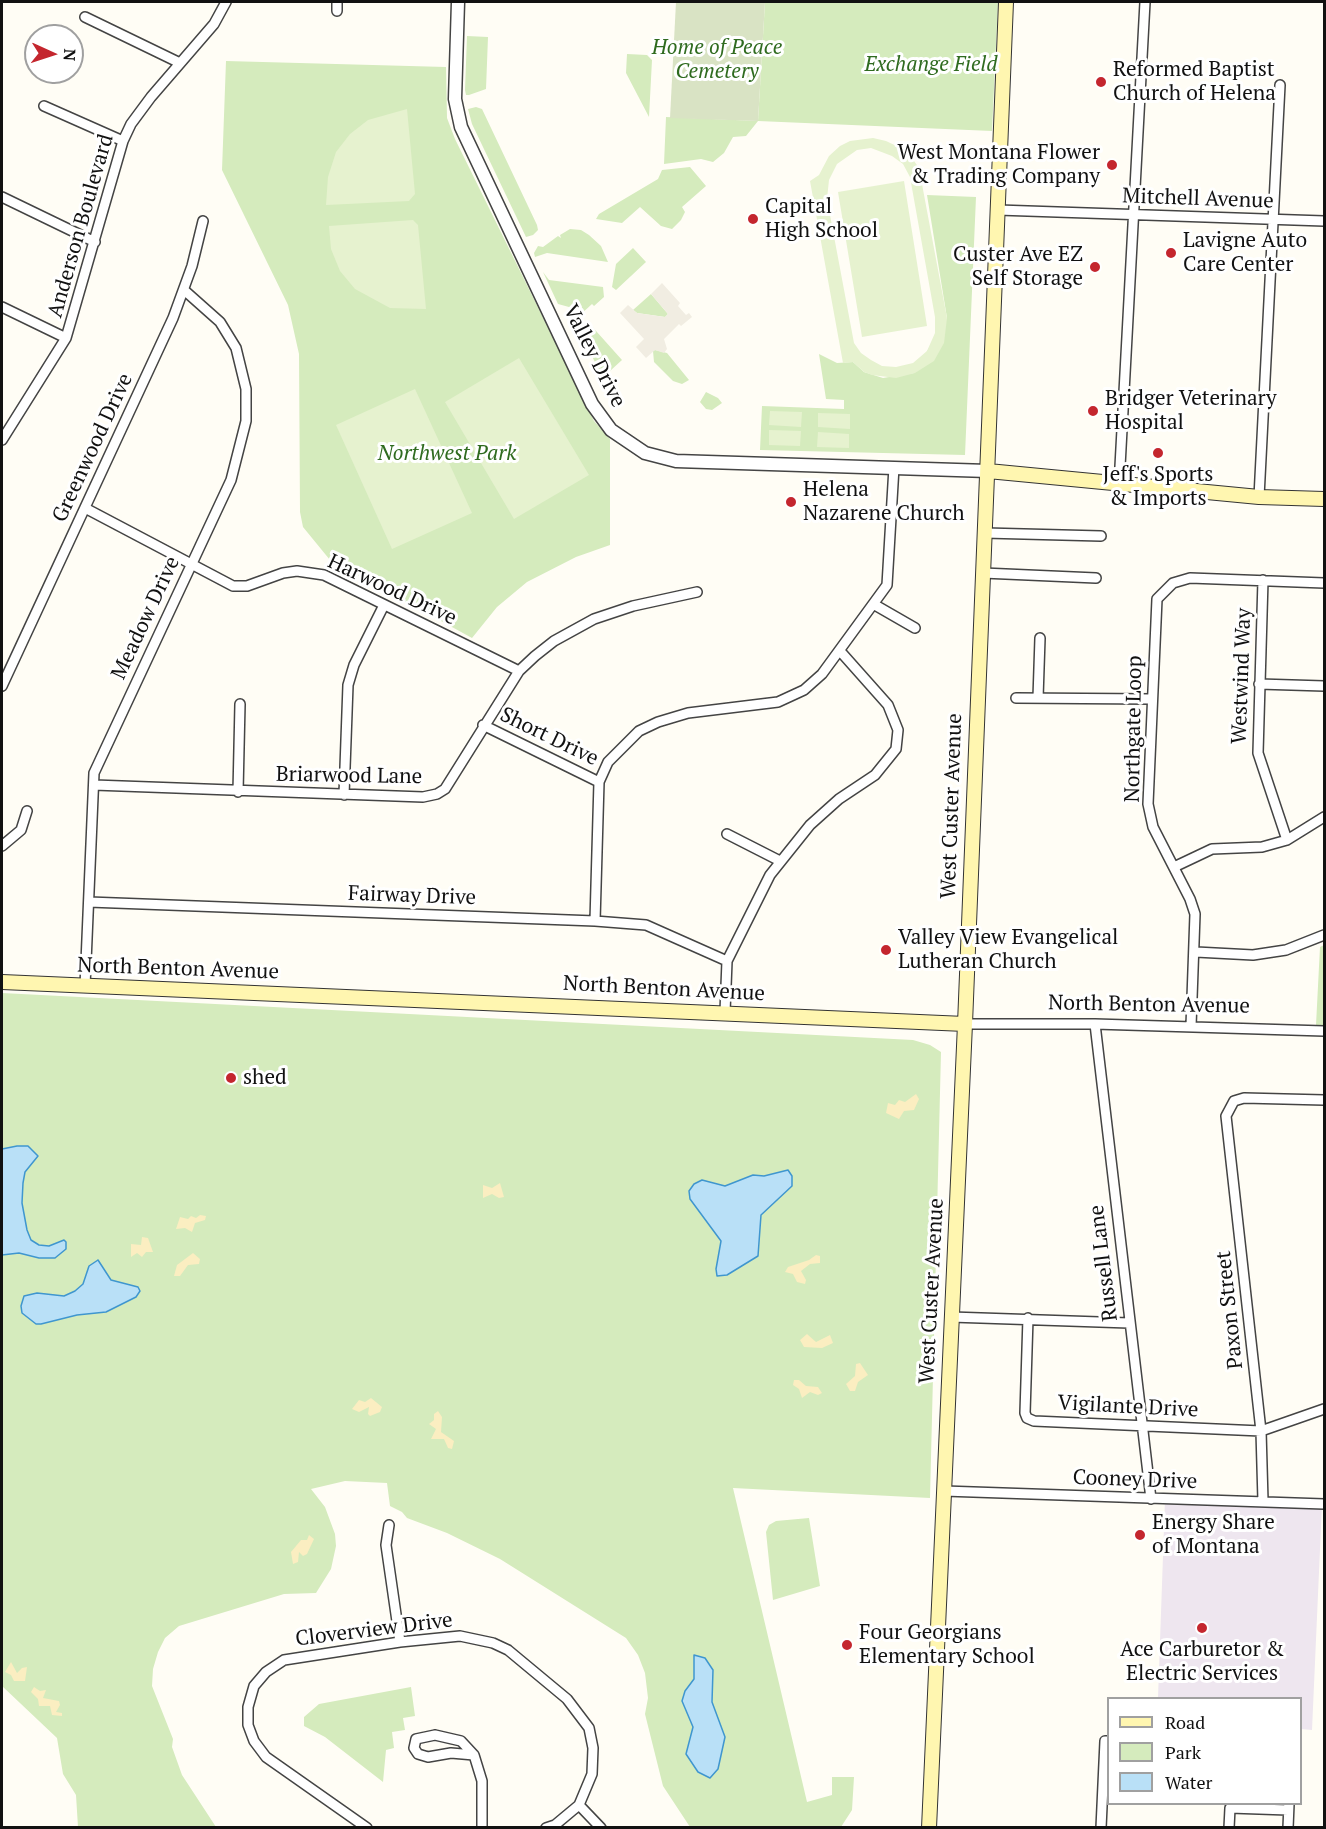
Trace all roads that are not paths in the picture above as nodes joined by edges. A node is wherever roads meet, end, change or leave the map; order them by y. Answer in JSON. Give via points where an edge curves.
{"nodes":[{"id":1,"x":226,"y":2,"type":"edge"},
{"id":2,"x":458,"y":2,"type":"edge"},
{"id":3,"x":1006,"y":2,"type":"edge"},
{"id":4,"x":1145,"y":2,"type":"edge"},
{"id":5,"x":85,"y":16,"type":"dead end"},
{"id":6,"x":180,"y":63,"type":"junction"},
{"id":7,"x":1280,"y":85,"type":"dead end"},
{"id":8,"x":44,"y":106,"type":"dead end"},
{"id":9,"x":123,"y":141,"type":"junction"},
{"id":10,"x":2,"y":197,"type":"edge"},
{"id":11,"x":998,"y":210,"type":"junction"},
{"id":12,"x":1134,"y":214,"type":"junction"},
{"id":13,"x":1274,"y":219,"type":"junction"},
{"id":14,"x":203,"y":221,"type":"dead end"},
{"id":15,"x":1324,"y":221,"type":"edge"},
{"id":16,"x":95,"y":242,"type":"junction"},
{"id":17,"x":184,"y":290,"type":"junction"},
{"id":18,"x":2,"y":307,"type":"edge"},
{"id":19,"x":66,"y":338,"type":"junction"},
{"id":20,"x":2,"y":418,"type":"edge"},
{"id":21,"x":12,"y":424,"type":"junction"},
{"id":22,"x":2,"y":440,"type":"edge"},
{"id":23,"x":894,"y":467,"type":"junction"},
{"id":24,"x":988,"y":471,"type":"junction"},
{"id":25,"x":1119,"y":485,"type":"junction"},
{"id":26,"x":1259,"y":497,"type":"junction"},
{"id":27,"x":1324,"y":499,"type":"edge"},
{"id":28,"x":85,"y":508,"type":"junction"},
{"id":29,"x":985,"y":533,"type":"junction"},
{"id":30,"x":1101,"y":536,"type":"dead end"},
{"id":31,"x":190,"y":564,"type":"junction"},
{"id":32,"x":983,"y":573,"type":"junction"},
{"id":33,"x":1096,"y":578,"type":"dead end"},
{"id":34,"x":1263,"y":580,"type":"junction"},
{"id":35,"x":1324,"y":583,"type":"edge"},
{"id":36,"x":697,"y":592,"type":"dead end"},
{"id":37,"x":384,"y":605,"type":"junction"},
{"id":38,"x":875,"y":605,"type":"junction"},
{"id":39,"x":915,"y":628,"type":"dead end"},
{"id":40,"x":1040,"y":638,"type":"dead end"},
{"id":41,"x":840,"y":651,"type":"junction"},
{"id":42,"x":519,"y":670,"type":"junction"},
{"id":43,"x":1259,"y":684,"type":"junction"},
{"id":44,"x":2,"y":686,"type":"edge"},
{"id":45,"x":1324,"y":686,"type":"edge"},
{"id":46,"x":1016,"y":698,"type":"dead end"},
{"id":47,"x":1038,"y":698,"type":"junction"},
{"id":48,"x":1151,"y":699,"type":"junction"},
{"id":49,"x":240,"y":704,"type":"dead end"},
{"id":50,"x":483,"y":725,"type":"junction"},
{"id":51,"x":598,"y":782,"type":"junction"},
{"id":52,"x":94,"y":785,"type":"junction"},
{"id":53,"x":238,"y":792,"type":"junction"},
{"id":54,"x":344,"y":795,"type":"junction"},
{"id":55,"x":27,"y":811,"type":"dead end"},
{"id":56,"x":1324,"y":817,"type":"edge"},
{"id":57,"x":727,"y":834,"type":"dead end"},
{"id":58,"x":1287,"y":840,"type":"junction"},
{"id":59,"x":2,"y":846,"type":"edge"},
{"id":60,"x":780,"y":861,"type":"junction"},
{"id":61,"x":1174,"y":867,"type":"junction"},
{"id":62,"x":89,"y":902,"type":"junction"},
{"id":63,"x":595,"y":921,"type":"junction"},
{"id":64,"x":1324,"y":935,"type":"edge"},
{"id":65,"x":1196,"y":952,"type":"junction"},
{"id":66,"x":727,"y":961,"type":"junction"},
{"id":67,"x":2,"y":982,"type":"edge"},
{"id":68,"x":85,"y":986,"type":"junction"},
{"id":69,"x":725,"y":1012,"type":"junction"},
{"id":70,"x":965,"y":1024,"type":"junction"},
{"id":71,"x":1095,"y":1024,"type":"junction"},
{"id":72,"x":1191,"y":1026,"type":"junction"},
{"id":73,"x":1324,"y":1031,"type":"edge"},
{"id":74,"x":1324,"y":1100,"type":"edge"},
{"id":75,"x":951,"y":1317,"type":"junction"},
{"id":76,"x":1028,"y":1318,"type":"junction"},
{"id":77,"x":1130,"y":1323,"type":"junction"},
{"id":78,"x":1324,"y":1409,"type":"edge"},
{"id":79,"x":1143,"y":1425,"type":"junction"},
{"id":80,"x":1262,"y":1431,"type":"junction"},
{"id":81,"x":944,"y":1491,"type":"junction"},
{"id":82,"x":1151,"y":1498,"type":"junction"},
{"id":83,"x":1263,"y":1501,"type":"junction"},
{"id":84,"x":1324,"y":1504,"type":"edge"},
{"id":85,"x":389,"y":1525,"type":"dead end"},
{"id":86,"x":400,"y":1642,"type":"junction"},
{"id":87,"x":1107,"y":1741,"type":"edge"},
{"id":88,"x":474,"y":1755,"type":"junction"},
{"id":89,"x":579,"y":1805,"type":"junction"},
{"id":90,"x":1288,"y":1807,"type":"edge"},
{"id":91,"x":367,"y":1827,"type":"edge"},
{"id":92,"x":482,"y":1827,"type":"edge"},
{"id":93,"x":546,"y":1827,"type":"edge"},
{"id":94,"x":601,"y":1827,"type":"edge"},
{"id":95,"x":929,"y":1827,"type":"edge"},
{"id":96,"x":1101,"y":1827,"type":"edge"},
{"id":97,"x":1229,"y":1827,"type":"edge"},
{"id":98,"x":1288,"y":1827,"type":"edge"}],
"edges":[{"from":1,"to":6,"type":"street","name":"Anderson Boulevard","via":[[214,24]]},
{"from":2,"to":23,"type":"street","name":"Valley Drive","via":[[454,87],[457,113],[592,404],[604,421],[622,440],[645,453],[676,461]]},
{"from":3,"to":11,"type":"main road","name":"West Custer Avenue"},
{"from":4,"to":12,"type":"street"},
{"from":5,"to":6,"type":"street"},
{"from":6,"to":9,"type":"street","name":"Anderson Boulevard","via":[[140,110]]},
{"from":7,"to":13,"type":"street"},
{"from":8,"to":9,"type":"street"},
{"from":9,"to":16,"type":"street","name":"Anderson Boulevard"},
{"from":10,"to":16,"type":"street"},
{"from":11,"to":12,"type":"street","name":"Mitchell Avenue"},
{"from":11,"to":24,"type":"main road","name":"West Custer Avenue"},
{"from":12,"to":13,"type":"street","name":"Mitchell Avenue"},
{"from":12,"to":25,"type":"street"},
{"from":13,"to":15,"type":"street","name":"Mitchell Avenue"},
{"from":13,"to":26,"type":"street"},
{"from":14,"to":17,"type":"street","name":"Greenwood Drive"},
{"from":16,"to":19,"type":"street","name":"Anderson Boulevard"},
{"from":17,"to":28,"type":"street","name":"Greenwood Drive"},
{"from":17,"to":31,"type":"street","name":"Meadow Drive","via":[[208,308],[230,336],[241,363],[247,405],[238,461]]},
{"from":18,"to":19,"type":"street"},
{"from":19,"to":21,"type":"street","name":"Anderson Boulevard"},
{"from":20,"to":21,"type":"street"},
{"from":21,"to":22,"type":"street","name":"Anderson Boulevard"},
{"from":23,"to":24,"type":"street","name":"Valley Drive"},
{"from":23,"to":38,"type":"street","via":[[888,579]]},
{"from":24,"to":25,"type":"main road"},
{"from":24,"to":29,"type":"main road","name":"West Custer Avenue"},
{"from":25,"to":26,"type":"main road"},
{"from":26,"to":27,"type":"main road"},
{"from":28,"to":31,"type":"street","name":"Harwood Drive"},
{"from":28,"to":44,"type":"street","name":"Greenwood Drive"},
{"from":29,"to":30,"type":"street"},
{"from":29,"to":32,"type":"main road","name":"West Custer Avenue"},
{"from":31,"to":37,"type":"street","name":"Harwood Drive","via":[[239,587],[283,573],[312,572],[335,579]]},
{"from":31,"to":52,"type":"street","name":"Meadow Drive","via":[[94,773]]},
{"from":32,"to":33,"type":"street"},
{"from":32,"to":70,"type":"main road","name":"West Custer Avenue"},
{"from":34,"to":35,"type":"street","name":"Northgate Loop"},
{"from":34,"to":43,"type":"street","name":"Westwind Way"},
{"from":34,"to":48,"type":"street","name":"Northgate Loop","via":[[1190,578],[1164,590],[1154,613]]},
{"from":36,"to":42,"type":"street","name":"Briarwood Lane","via":[[594,619],[554,641]]},
{"from":37,"to":42,"type":"street","name":"Harwood Drive"},
{"from":37,"to":54,"type":"street","via":[[348,685]]},
{"from":38,"to":39,"type":"street"},
{"from":38,"to":41,"type":"street"},
{"from":40,"to":47,"type":"street"},
{"from":41,"to":51,"type":"street","via":[[804,690],[778,702],[688,712],[639,731],[608,762]]},
{"from":41,"to":60,"type":"street","via":[[888,705],[898,730],[896,749],[875,775],[838,799],[810,825]]},
{"from":42,"to":50,"type":"street","name":"Briarwood Lane"},
{"from":43,"to":45,"type":"street"},
{"from":43,"to":58,"type":"street","name":"Westwind Way","via":[[1259,762]]},
{"from":46,"to":47,"type":"street"},
{"from":47,"to":48,"type":"street"},
{"from":48,"to":61,"type":"street","name":"Northgate Loop","via":[[1148,804],[1153,827]]},
{"from":49,"to":53,"type":"street"},
{"from":50,"to":51,"type":"street","name":"Short Drive"},
{"from":50,"to":54,"type":"street","name":"Briarwood Lane","via":[[445,789],[436,794]]},
{"from":51,"to":63,"type":"street"},
{"from":52,"to":53,"type":"street","name":"Briarwood Lane"},
{"from":52,"to":62,"type":"street","name":"Meadow Drive"},
{"from":53,"to":54,"type":"street","name":"Briarwood Lane"},
{"from":55,"to":59,"type":"street","via":[[21,830]]},
{"from":56,"to":58,"type":"street"},
{"from":57,"to":60,"type":"street"},
{"from":58,"to":61,"type":"street","via":[[1262,847],[1212,849]]},
{"from":60,"to":66,"type":"street"},
{"from":61,"to":65,"type":"street","name":"Northgate Loop","via":[[1195,914]]},
{"from":62,"to":63,"type":"street","name":"Fairway Drive"},
{"from":62,"to":68,"type":"street","name":"Meadow Drive"},
{"from":63,"to":66,"type":"street","name":"Fairway Drive","via":[[646,925]]},
{"from":64,"to":65,"type":"street","via":[[1286,950],[1253,955]]},
{"from":65,"to":72,"type":"street","name":"Northgate Loop"},
{"from":66,"to":69,"type":"street"},
{"from":67,"to":68,"type":"main road","name":"North Benton Avenue"},
{"from":68,"to":69,"type":"main road","name":"North Benton Avenue"},
{"from":69,"to":70,"type":"main road","name":"North Benton Avenue"},
{"from":70,"to":71,"type":"street","name":"North Benton Avenue"},
{"from":70,"to":75,"type":"main road","name":"West Custer Avenue"},
{"from":71,"to":72,"type":"street","name":"North Benton Avenue"},
{"from":71,"to":77,"type":"street","name":"Russell Lane"},
{"from":72,"to":73,"type":"street","name":"North Benton Avenue"},
{"from":74,"to":80,"type":"street","name":"Paxon Street","via":[[1244,1098],[1234,1101],[1226,1116]]},
{"from":75,"to":76,"type":"street"},
{"from":75,"to":81,"type":"main road","name":"West Custer Avenue"},
{"from":76,"to":77,"type":"street"},
{"from":76,"to":79,"type":"street","name":"Vigilante Drive","via":[[1024,1413],[1027,1418]]},
{"from":77,"to":79,"type":"street","name":"Russell Lane"},
{"from":78,"to":80,"type":"street","name":"Vigilante Drive"},
{"from":79,"to":80,"type":"street","name":"Vigilante Drive"},
{"from":79,"to":82,"type":"street","name":"Russell Lane"},
{"from":80,"to":83,"type":"street","name":"Paxon Street"},
{"from":81,"to":82,"type":"street","name":"Cooney Drive"},
{"from":81,"to":95,"type":"main road","name":"West Custer Avenue"},
{"from":82,"to":83,"type":"street","name":"Cooney Drive"},
{"from":83,"to":84,"type":"street","name":"Cooney Drive"},
{"from":85,"to":86,"type":"street","via":[[386,1545]]},
{"from":86,"to":89,"type":"street","name":"Cloverview Drive","via":[[460,1636],[493,1643],[508,1650],[567,1699],[589,1728],[593,1748],[592,1774]]},
{"from":86,"to":91,"type":"street","name":"Cloverview Drive","via":[[284,1660],[254,1686],[248,1707],[248,1725],[266,1757]]},
{"from":87,"to":96,"type":"street"},
{"from":88,"to":88,"type":"street","via":[[461,1741],[447,1736],[424,1736],[414,1743],[418,1754],[428,1757]]},
{"from":88,"to":92,"type":"street","via":[[482,1782]]},
{"from":89,"to":93,"type":"street","name":"Cloverview Drive","via":[[555,1825]]},
{"from":89,"to":94,"type":"street"},
{"from":90,"to":97,"type":"street","via":[[1230,1808]]},
{"from":90,"to":98,"type":"street"}]}
